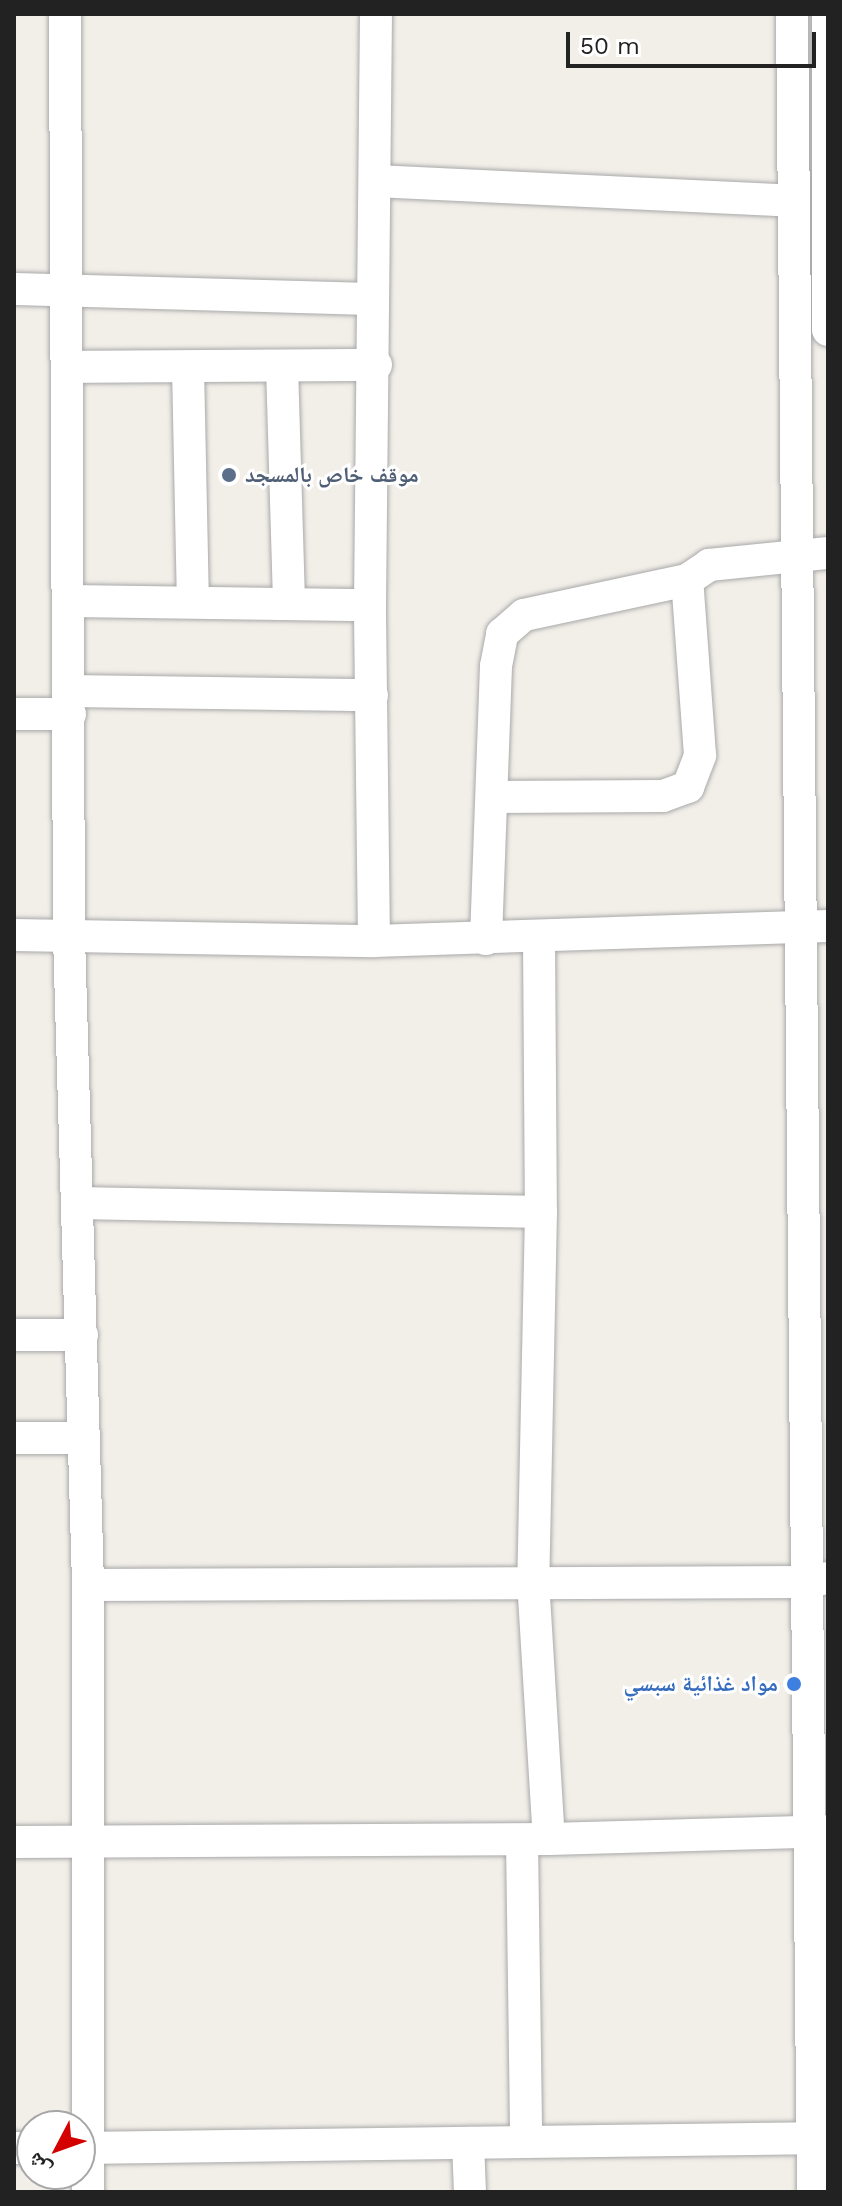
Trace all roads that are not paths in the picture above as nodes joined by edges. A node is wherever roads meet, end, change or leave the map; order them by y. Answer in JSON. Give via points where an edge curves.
{"nodes":[{"id":1,"x":65,"y":14,"type":"edge"},
{"id":2,"x":376,"y":14,"type":"edge"},
{"id":3,"x":792,"y":14,"type":"edge"},
{"id":4,"x":828,"y":14,"type":"edge"},
{"id":5,"x":375,"y":181,"type":"junction"},
{"id":6,"x":793,"y":201,"type":"junction"},
{"id":7,"x":14,"y":289,"type":"edge"},
{"id":8,"x":66,"y":291,"type":"junction"},
{"id":9,"x":372,"y":299,"type":"junction"},
{"id":10,"x":828,"y":330,"type":"edge"},
{"id":11,"x":376,"y":365,"type":"junction"},
{"id":12,"x":282,"y":366,"type":"junction"},
{"id":13,"x":69,"y":367,"type":"junction"},
{"id":14,"x":188,"y":367,"type":"junction"},
{"id":15,"x":813,"y":554,"type":"edge"},
{"id":16,"x":687,"y":580,"type":"junction"},
{"id":17,"x":69,"y":601,"type":"junction"},
{"id":18,"x":193,"y":601,"type":"junction"},
{"id":19,"x":289,"y":601,"type":"junction"},
{"id":20,"x":370,"y":605,"type":"junction"},
{"id":21,"x":372,"y":695,"type":"junction"},
{"id":22,"x":69,"y":702,"type":"junction"},
{"id":23,"x":14,"y":714,"type":"edge"},
{"id":24,"x":493,"y":797,"type":"junction"},
{"id":25,"x":815,"y":926,"type":"edge"},
{"id":26,"x":14,"y":935,"type":"edge"},
{"id":27,"x":69,"y":936,"type":"junction"},
{"id":28,"x":486,"y":939,"type":"junction"},
{"id":29,"x":539,"y":939,"type":"junction"},
{"id":30,"x":374,"y":941,"type":"junction"},
{"id":31,"x":80,"y":1203,"type":"junction"},
{"id":32,"x":541,"y":1212,"type":"junction"},
{"id":33,"x":14,"y":1335,"type":"edge"},
{"id":34,"x":82,"y":1335,"type":"junction"},
{"id":35,"x":14,"y":1438,"type":"edge"},
{"id":36,"x":81,"y":1438,"type":"junction"},
{"id":37,"x":533,"y":1580,"type":"junction"},
{"id":38,"x":816,"y":1580,"type":"edge"},
{"id":39,"x":88,"y":1585,"type":"junction"},
{"id":40,"x":818,"y":1831,"type":"edge"},
{"id":41,"x":535,"y":1840,"type":"junction"},
{"id":42,"x":89,"y":1841,"type":"junction"},
{"id":43,"x":14,"y":1842,"type":"edge"},
{"id":44,"x":85,"y":2110,"type":"edge"},
{"id":45,"x":821,"y":2138,"type":"edge"},
{"id":46,"x":526,"y":2142,"type":"junction"},
{"id":47,"x":468,"y":2143,"type":"junction"},
{"id":48,"x":96,"y":2148,"type":"edge"},
{"id":49,"x":470,"y":2192,"type":"edge"},
{"id":50,"x":813,"y":2192,"type":"edge"}],
"edges":[{"from":1,"to":8,"type":"street"},
{"from":2,"to":5,"type":"street"},
{"from":3,"to":6,"type":"street"},
{"from":4,"to":10,"type":"street"},
{"from":5,"to":6,"type":"street"},
{"from":5,"to":9,"type":"street"},
{"from":6,"to":15,"type":"street"},
{"from":7,"to":8,"type":"street"},
{"from":8,"to":9,"type":"street"},
{"from":8,"to":13,"type":"street"},
{"from":9,"to":11,"type":"street"},
{"from":11,"to":12,"type":"street"},
{"from":11,"to":20,"type":"street"},
{"from":12,"to":14,"type":"street"},
{"from":12,"to":19,"type":"street"},
{"from":13,"to":14,"type":"street"},
{"from":13,"to":17,"type":"street"},
{"from":14,"to":18,"type":"street"},
{"from":15,"to":16,"type":"street","via":[[709,565]]},
{"from":15,"to":25,"type":"street"},
{"from":16,"to":24,"type":"street","via":[[524,615],[502,634],[496,666]]},
{"from":16,"to":24,"type":"street","via":[[700,755],[688,787],[663,796]]},
{"from":17,"to":18,"type":"street"},
{"from":17,"to":22,"type":"street"},
{"from":18,"to":19,"type":"street"},
{"from":19,"to":20,"type":"street"},
{"from":20,"to":21,"type":"street"},
{"from":21,"to":22,"type":"street"},
{"from":21,"to":30,"type":"street"},
{"from":22,"to":23,"type":"street"},
{"from":22,"to":27,"type":"street"},
{"from":24,"to":28,"type":"street"},
{"from":25,"to":29,"type":"street"},
{"from":25,"to":38,"type":"street"},
{"from":26,"to":27,"type":"street"},
{"from":27,"to":30,"type":"street"},
{"from":27,"to":31,"type":"street"},
{"from":28,"to":29,"type":"street"},
{"from":28,"to":30,"type":"street"},
{"from":29,"to":32,"type":"street"},
{"from":31,"to":32,"type":"street"},
{"from":31,"to":34,"type":"street"},
{"from":32,"to":37,"type":"street"},
{"from":33,"to":34,"type":"street"},
{"from":34,"to":36,"type":"street"},
{"from":35,"to":36,"type":"street"},
{"from":36,"to":39,"type":"street"},
{"from":37,"to":38,"type":"street"},
{"from":37,"to":39,"type":"street"},
{"from":37,"to":41,"type":"street"},
{"from":38,"to":40,"type":"street"},
{"from":39,"to":42,"type":"street"},
{"from":40,"to":41,"type":"street"},
{"from":40,"to":45,"type":"street"},
{"from":41,"to":42,"type":"street"},
{"from":41,"to":46,"type":"street"},
{"from":42,"to":43,"type":"street"},
{"from":42,"to":44,"type":"street"},
{"from":45,"to":46,"type":"street"},
{"from":45,"to":50,"type":"street"},
{"from":46,"to":47,"type":"street"},
{"from":47,"to":48,"type":"street"},
{"from":47,"to":49,"type":"street"}]}
